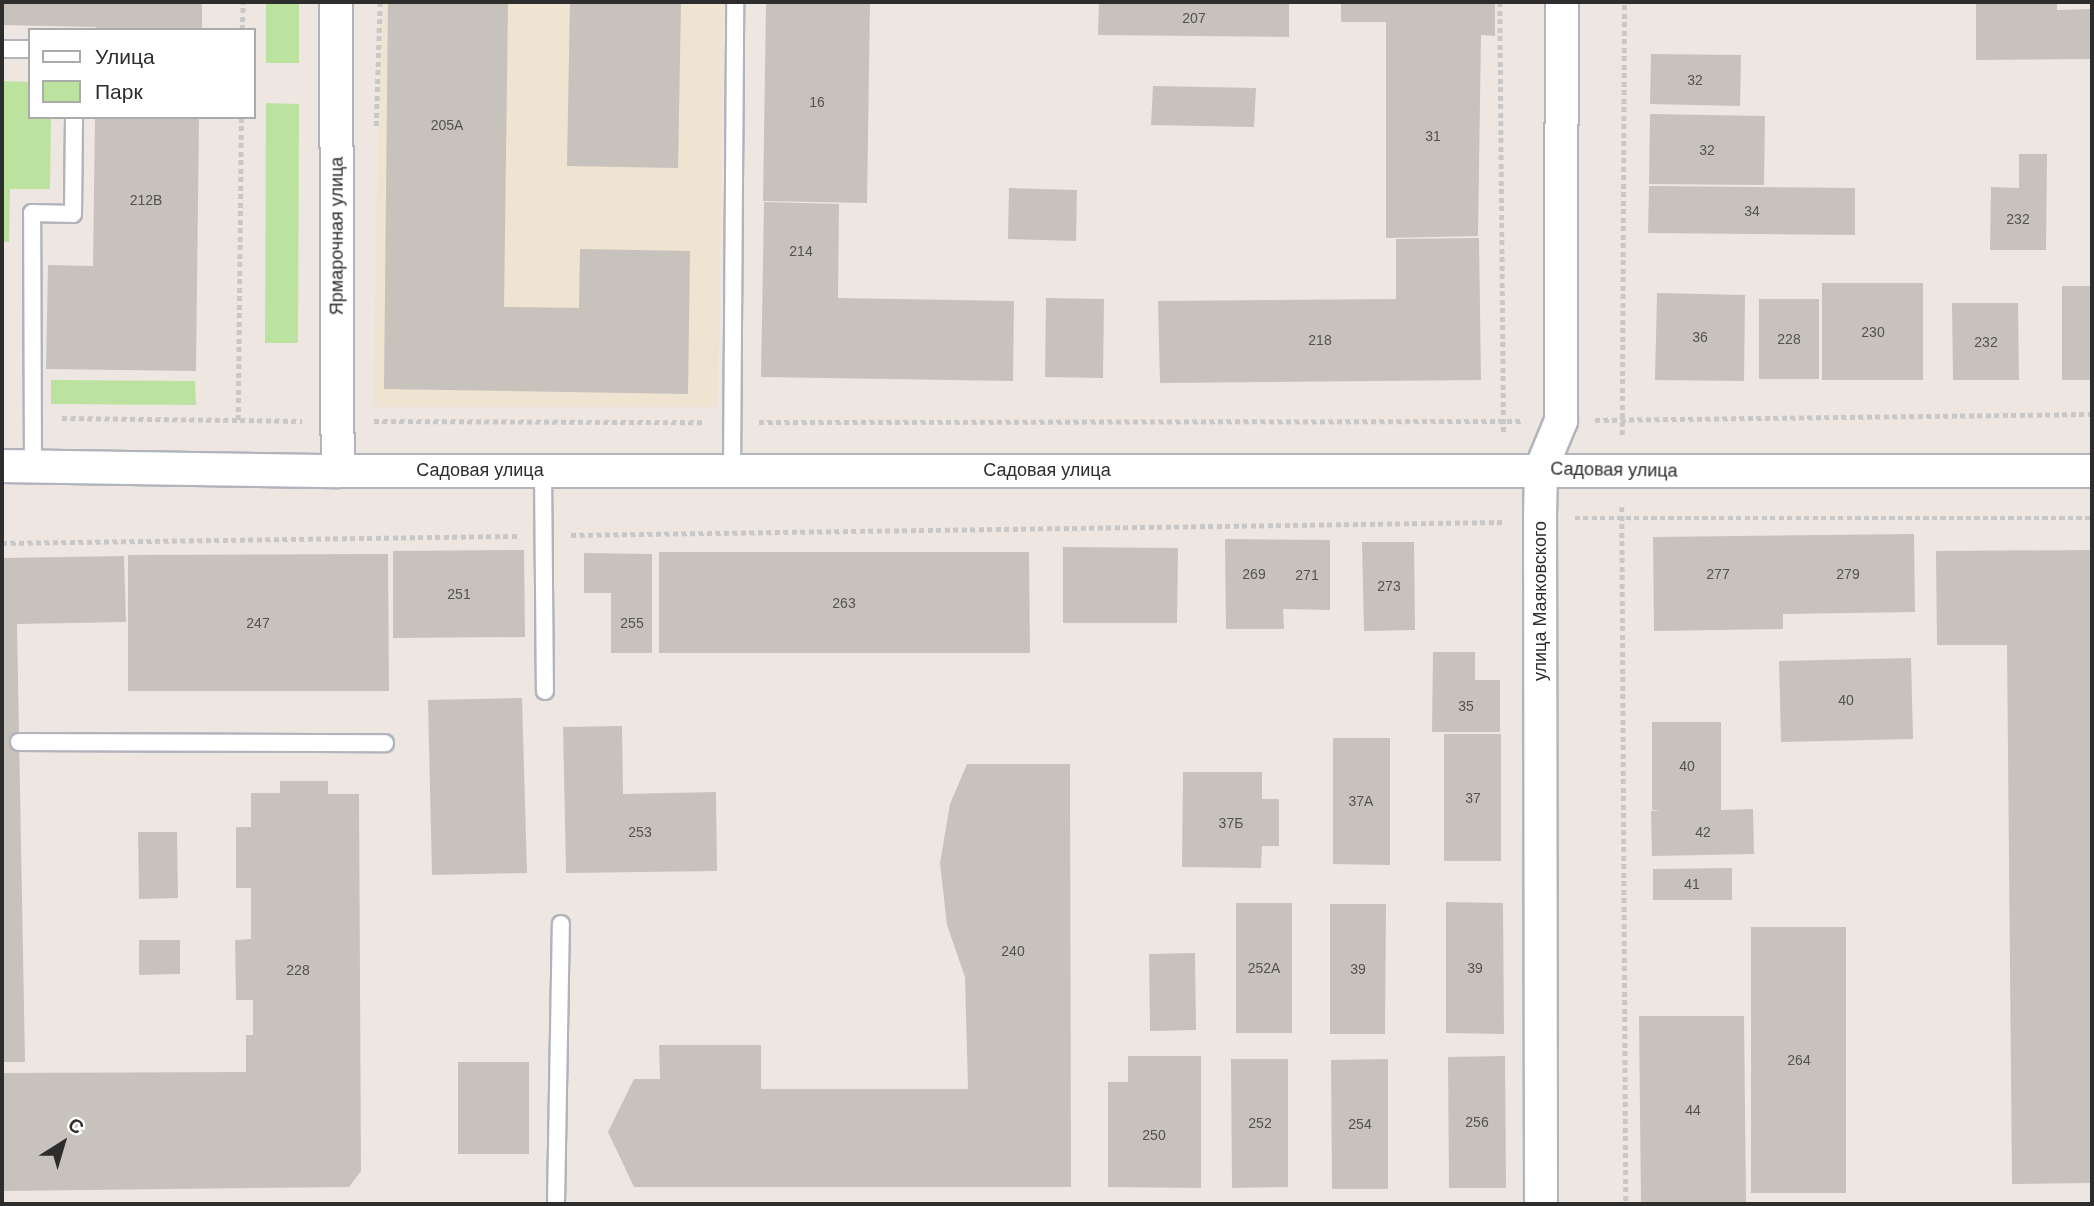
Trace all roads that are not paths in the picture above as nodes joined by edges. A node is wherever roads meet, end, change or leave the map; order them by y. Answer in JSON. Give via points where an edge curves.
{"nodes":[{"id":1,"x":336,"y":2,"type":"edge"},
{"id":2,"x":736,"y":2,"type":"edge"},
{"id":3,"x":1562,"y":2,"type":"edge"},
{"id":4,"x":2,"y":49,"type":"edge"},
{"id":5,"x":28,"y":49,"type":"edge"},
{"id":6,"x":74,"y":119,"type":"edge"},
{"id":7,"x":2,"y":466,"type":"edge"},
{"id":8,"x":33,"y":466,"type":"junction"},
{"id":9,"x":732,"y":469,"type":"junction"},
{"id":10,"x":1541,"y":469,"type":"junction"},
{"id":11,"x":543,"y":470,"type":"junction"},
{"id":12,"x":338,"y":471,"type":"junction"},
{"id":13,"x":2092,"y":471,"type":"edge"},
{"id":14,"x":545,"y":691,"type":"dead end"},
{"id":15,"x":19,"y":742,"type":"dead end"},
{"id":16,"x":384,"y":743,"type":"dead end"},
{"id":17,"x":561,"y":924,"type":"dead end"},
{"id":18,"x":556,"y":1204,"type":"edge"},
{"id":19,"x":1541,"y":1204,"type":"edge"}],
"edges":[{"from":1,"to":12,"type":"street","name":"Ярмарочная улица"},
{"from":2,"to":9,"type":"lane"},
{"from":3,"to":10,"type":"street","name":"улица Маяковского","via":[[1561,421]]},
{"from":4,"to":5,"type":"lane"},
{"from":6,"to":8,"type":"lane","via":[[73,214],[32,213]]},
{"from":7,"to":8,"type":"street","name":"Садовая улица"},
{"from":8,"to":12,"type":"street","name":"Садовая улица"},
{"from":9,"to":10,"type":"street","name":"Садовая улица"},
{"from":9,"to":11,"type":"street","name":"Садовая улица"},
{"from":10,"to":13,"type":"street","name":"Садовая улица"},
{"from":10,"to":19,"type":"street","name":"улица Маяковского"},
{"from":11,"to":12,"type":"street","name":"Садовая улица"},
{"from":11,"to":14,"type":"lane"},
{"from":15,"to":16,"type":"lane"},
{"from":17,"to":18,"type":"lane"}]}
